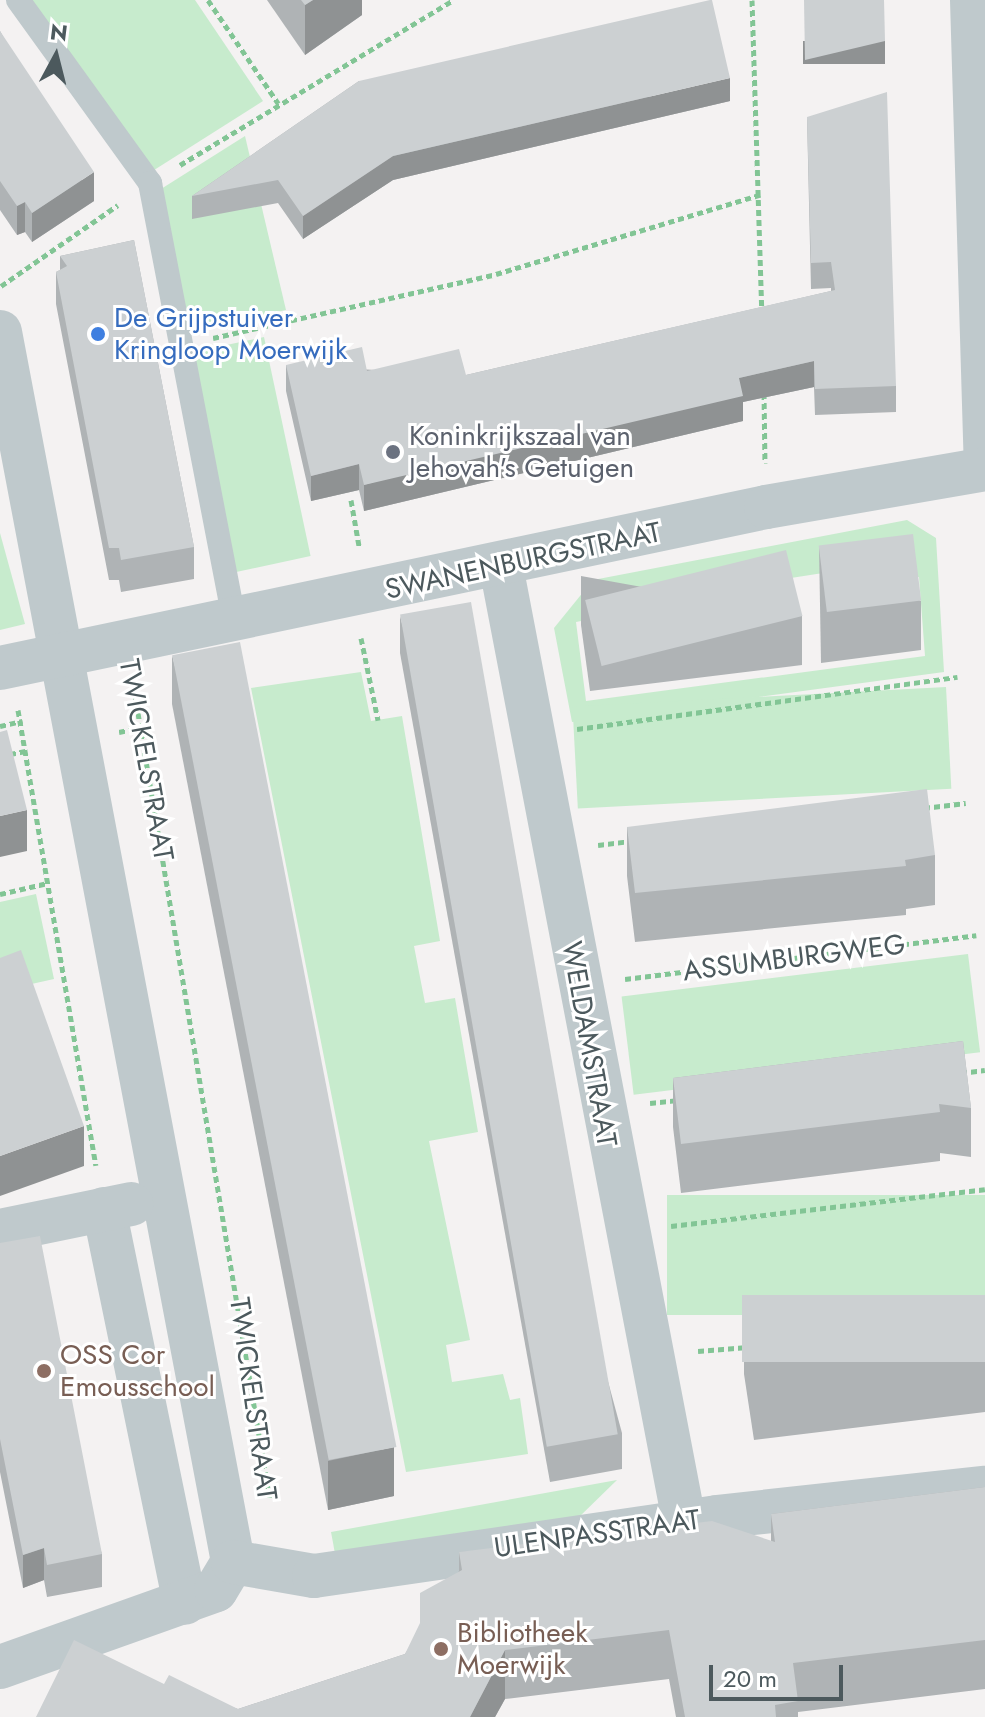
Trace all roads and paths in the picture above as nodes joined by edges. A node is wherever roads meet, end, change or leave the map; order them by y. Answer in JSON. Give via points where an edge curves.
{"nodes":[{"id":1,"x":18,"y":0,"type":"edge"},
{"id":2,"x":208,"y":0,"type":"edge"},
{"id":3,"x":453,"y":0,"type":"edge"},
{"id":4,"x":752,"y":0,"type":"edge"},
{"id":5,"x":972,"y":0,"type":"edge"},
{"id":6,"x":278,"y":103,"type":"junction"},
{"id":7,"x":150,"y":183,"type":"junction"},
{"id":8,"x":760,"y":195,"type":"junction"},
{"id":9,"x":0,"y":287,"type":"edge"},
{"id":10,"x":762,"y":320,"type":"edge"},
{"id":11,"x":0,"y":332,"type":"edge"},
{"id":12,"x":181,"y":345,"type":"junction"},
{"id":13,"x":764,"y":382,"type":"edge"},
{"id":14,"x":985,"y":450,"type":"edge"},
{"id":15,"x":985,"y":469,"type":"edge"},
{"id":16,"x":766,"y":507,"type":"junction"},
{"id":17,"x":501,"y":566,"type":"junction"},
{"id":18,"x":352,"y":598,"type":"junction"},
{"id":19,"x":234,"y":620,"type":"junction"},
{"id":20,"x":125,"y":641,"type":"junction"},
{"id":21,"x":60,"y":654,"type":"junction"},
{"id":22,"x":4,"y":667,"type":"edge"},
{"id":23,"x":957,"y":677,"type":"dead end"},
{"id":24,"x":378,"y":720,"type":"dead end"},
{"id":25,"x":533,"y":735,"type":"junction"},
{"id":26,"x":966,"y":803,"type":"dead end"},
{"id":27,"x":919,"y":808,"type":"edge"},
{"id":28,"x":636,"y":841,"type":"edge"},
{"id":29,"x":554,"y":852,"type":"junction"},
{"id":30,"x":48,"y":883,"type":"junction"},
{"id":31,"x":0,"y":894,"type":"edge"},
{"id":32,"x":976,"y":935,"type":"dead end"},
{"id":33,"x":612,"y":981,"type":"dead end"},
{"id":34,"x":985,"y":1070,"type":"edge"},
{"id":35,"x":953,"y":1073,"type":"edge"},
{"id":36,"x":685,"y":1100,"type":"edge"},
{"id":37,"x":637,"y":1104,"type":"dead end"},
{"id":38,"x":985,"y":1189,"type":"edge"},
{"id":39,"x":166,"y":1197,"type":"junction"},
{"id":40,"x":104,"y":1209,"type":"junction"},
{"id":41,"x":658,"y":1228,"type":"dead end"},
{"id":42,"x":0,"y":1231,"type":"edge"},
{"id":43,"x":757,"y":1346,"type":"edge"},
{"id":44,"x":681,"y":1352,"type":"dead end"},
{"id":45,"x":985,"y":1488,"type":"edge"},
{"id":46,"x":270,"y":1510,"type":"dead end"},
{"id":47,"x":684,"y":1521,"type":"junction"},
{"id":48,"x":233,"y":1562,"type":"junction"},
{"id":49,"x":185,"y":1603,"type":"junction"},
{"id":50,"x":0,"y":1667,"type":"edge"}],
"edges":[{"from":1,"to":7,"type":"lane"},
{"from":2,"to":6,"type":"path"},
{"from":3,"to":6,"type":"path"},
{"from":4,"to":8,"type":"path"},
{"from":5,"to":14,"type":"street"},
{"from":6,"to":7,"type":"path"},
{"from":7,"to":9,"type":"path"},
{"from":7,"to":12,"type":"lane"},
{"from":8,"to":10,"type":"path"},
{"from":8,"to":12,"type":"path","via":[[496,274]]},
{"from":11,"to":21,"type":"street","name":"TWICKELSTRAAT"},
{"from":12,"to":19,"type":"lane"},
{"from":13,"to":16,"type":"path"},
{"from":15,"to":16,"type":"street","name":"SWANENBURGSTRAAT"},
{"from":16,"to":17,"type":"street","name":"SWANENBURGSTRAAT"},
{"from":17,"to":18,"type":"street","name":"SWANENBURGSTRAAT"},
{"from":17,"to":25,"type":"street","name":"WELDAMSTRAAT"},
{"from":18,"to":19,"type":"street","name":"SWANENBURGSTRAAT"},
{"from":18,"to":24,"type":"path"},
{"from":19,"to":20,"type":"street","name":"SWANENBURGSTRAAT"},
{"from":20,"to":21,"type":"street","name":"SWANENBURGSTRAAT"},
{"from":20,"to":46,"type":"path","name":"TWICKELSTRAAT"},
{"from":21,"to":22,"type":"street","name":"SWANENBURGSTRAAT"},
{"from":21,"to":39,"type":"street","name":"TWICKELSTRAAT"},
{"from":22,"to":30,"type":"path"},
{"from":23,"to":25,"type":"path"},
{"from":25,"to":29,"type":"street","name":"WELDAMSTRAAT"},
{"from":26,"to":27,"type":"path"},
{"from":28,"to":29,"type":"path"},
{"from":29,"to":47,"type":"street","name":"WELDAMSTRAAT"},
{"from":30,"to":31,"type":"path"},
{"from":30,"to":40,"type":"path"},
{"from":32,"to":33,"type":"path","name":"ASSUMBURGWEG"},
{"from":34,"to":35,"type":"path"},
{"from":36,"to":37,"type":"path"},
{"from":38,"to":41,"type":"path"},
{"from":39,"to":40,"type":"street"},
{"from":39,"to":48,"type":"street","name":"TWICKELSTRAAT"},
{"from":40,"to":42,"type":"street"},
{"from":40,"to":49,"type":"street"},
{"from":43,"to":44,"type":"path"},
{"from":45,"to":47,"type":"street","name":"ULENPASSTRAAT"},
{"from":47,"to":48,"type":"street","name":"ULENPASSTRAAT","via":[[314,1576]]},
{"from":48,"to":49,"type":"street","via":[[216,1590]]},
{"from":49,"to":50,"type":"street"}]}
